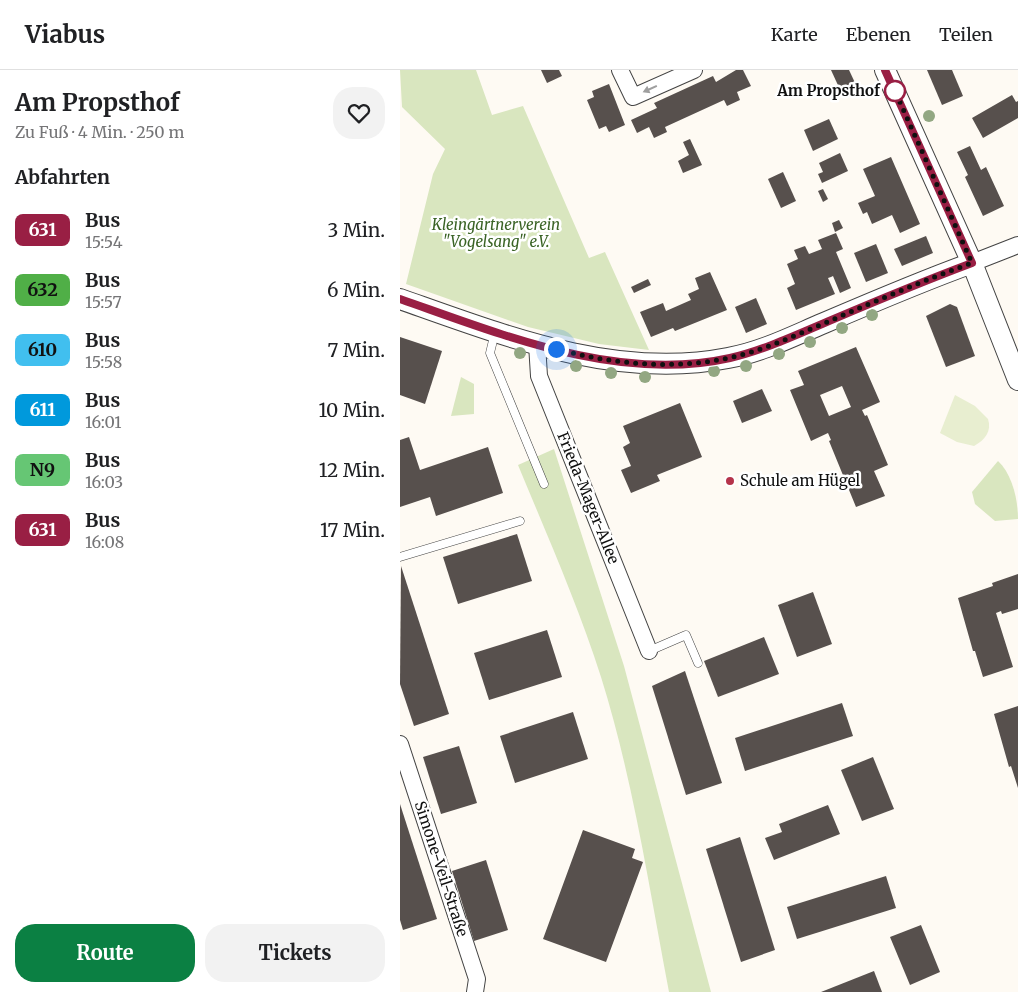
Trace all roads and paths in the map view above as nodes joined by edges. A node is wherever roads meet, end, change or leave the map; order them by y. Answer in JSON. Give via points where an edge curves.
{"nodes":[{"id":1,"x":620,"y":70,"type":"edge"},
{"id":2,"x":694,"y":70,"type":"edge"},
{"id":3,"x":885,"y":70,"type":"edge"},
{"id":4,"x":1018,"y":245,"type":"edge"},
{"id":5,"x":972,"y":263,"type":"junction"},
{"id":6,"x":400,"y":299,"type":"edge"},
{"id":7,"x":495,"y":332,"type":"junction"},
{"id":8,"x":537,"y":344,"type":"junction"},
{"id":9,"x":1018,"y":380,"type":"edge"},
{"id":10,"x":544,"y":484,"type":"dead end"},
{"id":11,"x":520,"y":521,"type":"dead end"},
{"id":12,"x":400,"y":558,"type":"edge"},
{"id":13,"x":649,"y":651,"type":"joint"},
{"id":14,"x":698,"y":663,"type":"dead end"},
{"id":15,"x":400,"y":746,"type":"edge"},
{"id":16,"x":475,"y":992,"type":"edge"}],
"edges":[{"from":2,"to":1,"type":"street","one_way":true,"via":[[633,97]]},
{"from":3,"to":5,"type":"street"},
{"from":4,"to":5,"type":"street"},
{"from":5,"to":8,"type":"street","via":[[764,348],[729,358],[682,364],[628,363]]},
{"from":5,"to":9,"type":"street"},
{"from":6,"to":7,"type":"street"},
{"from":7,"to":8,"type":"street"},
{"from":7,"to":10,"type":"lane","via":[[490,353]]},
{"from":8,"to":13,"type":"street","name":"Frieda-Mager-Allee","via":[[539,376]]},
{"from":11,"to":12,"type":"lane"},
{"from":13,"to":14,"type":"lane","via":[[686,635]]},
{"from":15,"to":16,"type":"street","name":"Simone-Veil-Straße","via":[[477,979]]}]}
